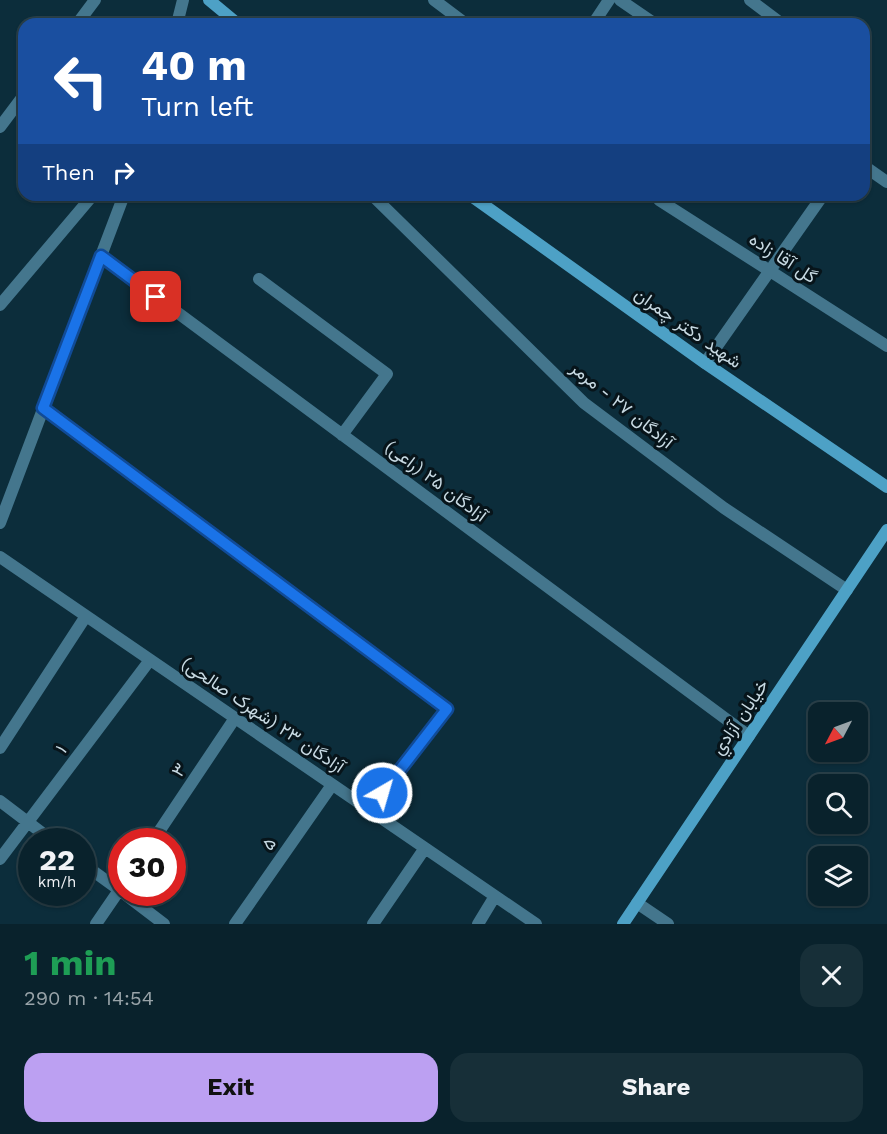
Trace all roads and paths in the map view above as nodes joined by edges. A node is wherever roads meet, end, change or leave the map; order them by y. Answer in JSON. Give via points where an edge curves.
{"nodes":[{"id":1,"x":95,"y":0,"type":"edge"},
{"id":2,"x":183,"y":0,"type":"edge"},
{"id":3,"x":209,"y":0,"type":"edge"},
{"id":4,"x":434,"y":0,"type":"edge"},
{"id":5,"x":609,"y":0,"type":"edge"},
{"id":6,"x":620,"y":0,"type":"edge"},
{"id":7,"x":750,"y":0,"type":"edge"},
{"id":8,"x":82,"y":18,"type":"edge"},
{"id":9,"x":178,"y":18,"type":"edge"},
{"id":10,"x":231,"y":18,"type":"edge"},
{"id":11,"x":458,"y":18,"type":"edge"},
{"id":12,"x":597,"y":18,"type":"edge"},
{"id":13,"x":646,"y":18,"type":"edge"},
{"id":14,"x":775,"y":18,"type":"edge"},
{"id":15,"x":18,"y":102,"type":"edge"},
{"id":16,"x":0,"y":127,"type":"edge"},
{"id":17,"x":870,"y":170,"type":"edge"},
{"id":18,"x":887,"y":182,"type":"edge"},
{"id":19,"x":88,"y":201,"type":"edge"},
{"id":20,"x":122,"y":201,"type":"edge"},
{"id":21,"x":378,"y":201,"type":"edge"},
{"id":22,"x":478,"y":201,"type":"edge"},
{"id":23,"x":661,"y":201,"type":"edge"},
{"id":24,"x":819,"y":201,"type":"edge"},
{"id":25,"x":101,"y":256,"type":"junction"},
{"id":26,"x":771,"y":271,"type":"junction"},
{"id":27,"x":258,"y":279,"type":"dead end"},
{"id":28,"x":0,"y":305,"type":"edge"},
{"id":29,"x":887,"y":346,"type":"edge"},
{"id":30,"x":705,"y":363,"type":"junction"},
{"id":31,"x":43,"y":408,"type":"junction"},
{"id":32,"x":342,"y":435,"type":"junction"},
{"id":33,"x":887,"y":487,"type":"edge"},
{"id":34,"x":0,"y":523,"type":"edge"},
{"id":35,"x":887,"y":530,"type":"edge"},
{"id":36,"x":0,"y":557,"type":"edge"},
{"id":37,"x":847,"y":590,"type":"junction"},
{"id":38,"x":86,"y":616,"type":"junction"},
{"id":39,"x":150,"y":660,"type":"junction"},
{"id":40,"x":236,"y":718,"type":"junction"},
{"id":41,"x":749,"y":736,"type":"junction"},
{"id":42,"x":0,"y":748,"type":"edge"},
{"id":43,"x":332,"y":785,"type":"junction"},
{"id":44,"x":0,"y":801,"type":"edge"},
{"id":45,"x":369,"y":810,"type":"junction"},
{"id":46,"x":28,"y":822,"type":"junction"},
{"id":47,"x":36,"y":828,"type":"edge"},
{"id":48,"x":161,"y":828,"type":"edge"},
{"id":49,"x":425,"y":848,"type":"junction"},
{"id":50,"x":0,"y":859,"type":"edge"},
{"id":51,"x":495,"y":896,"type":"junction"},
{"id":52,"x":637,"y":903,"type":"junction"},
{"id":53,"x":109,"y":906,"type":"edge"},
{"id":54,"x":141,"y":906,"type":"edge"},
{"id":55,"x":96,"y":924,"type":"edge"},
{"id":56,"x":164,"y":924,"type":"edge"},
{"id":57,"x":235,"y":924,"type":"edge"},
{"id":58,"x":373,"y":924,"type":"edge"},
{"id":59,"x":478,"y":924,"type":"edge"},
{"id":60,"x":536,"y":924,"type":"edge"},
{"id":61,"x":623,"y":924,"type":"edge"},
{"id":62,"x":668,"y":924,"type":"edge"}],
"edges":[{"from":1,"to":8,"type":"street"},
{"from":2,"to":9,"type":"street"},
{"from":3,"to":10,"type":"street"},
{"from":4,"to":11,"type":"street"},
{"from":5,"to":12,"type":"street"},
{"from":6,"to":13,"type":"street"},
{"from":7,"to":14,"type":"street"},
{"from":15,"to":16,"type":"street"},
{"from":17,"to":18,"type":"street"},
{"from":19,"to":28,"type":"street"},
{"from":20,"to":25,"type":"street"},
{"from":21,"to":37,"type":"street","name":"آزادگان ۲۷ - مرمر","via":[[585,403],[724,508]]},
{"from":22,"to":30,"type":"street","name":"شهید دکتر چمران"},
{"from":23,"to":26,"type":"street","name":"گل آقا زاده"},
{"from":24,"to":26,"type":"street"},
{"from":25,"to":31,"type":"street"},
{"from":25,"to":32,"type":"street","name":"آزادگان ۲۵ (راعی)"},
{"from":26,"to":29,"type":"street","name":"گل آقا زاده"},
{"from":26,"to":30,"type":"street"},
{"from":27,"to":32,"type":"street","via":[[387,374]]},
{"from":30,"to":33,"type":"street","name":"شهید دکتر چمران"},
{"from":31,"to":34,"type":"street"},
{"from":31,"to":45,"type":"street","via":[[447,709]]},
{"from":32,"to":41,"type":"street","name":"آزادگان ۲۵ (راعی)"},
{"from":35,"to":37,"type":"street","name":"خيابان آزادي"},
{"from":36,"to":38,"type":"street","name":"آزادگان ۲۳ (شهرک صالحی)"},
{"from":37,"to":41,"type":"street","name":"خيابان آزادي"},
{"from":38,"to":39,"type":"street","name":"آزادگان ۲۳ (شهرک صالحی)"},
{"from":38,"to":42,"type":"street"},
{"from":39,"to":40,"type":"street","name":"آزادگان ۲۳ (شهرک صالحی)"},
{"from":39,"to":46,"type":"street","name":"۱"},
{"from":40,"to":43,"type":"street","name":"آزادگان ۲۳ (شهرک صالحی)"},
{"from":40,"to":48,"type":"street","name":"۳"},
{"from":41,"to":52,"type":"street","name":"خيابان آزادي"},
{"from":43,"to":45,"type":"street","name":"آزادگان ۲۳ (شهرک صالحی)"},
{"from":43,"to":57,"type":"street","name":"۵"},
{"from":44,"to":46,"type":"street"},
{"from":45,"to":49,"type":"street","name":"آزادگان ۲۳ (شهرک صالحی)"},
{"from":46,"to":47,"type":"street"},
{"from":46,"to":50,"type":"street","name":"۱"},
{"from":49,"to":51,"type":"street","name":"آزادگان ۲۳ (شهرک صالحی)"},
{"from":49,"to":58,"type":"street"},
{"from":51,"to":59,"type":"street"},
{"from":51,"to":60,"type":"street","name":"آزادگان ۲۳ (شهرک صالحی)"},
{"from":52,"to":61,"type":"street","name":"خيابان آزادي"},
{"from":52,"to":62,"type":"street"},
{"from":53,"to":55,"type":"street"},
{"from":54,"to":56,"type":"street"}]}
